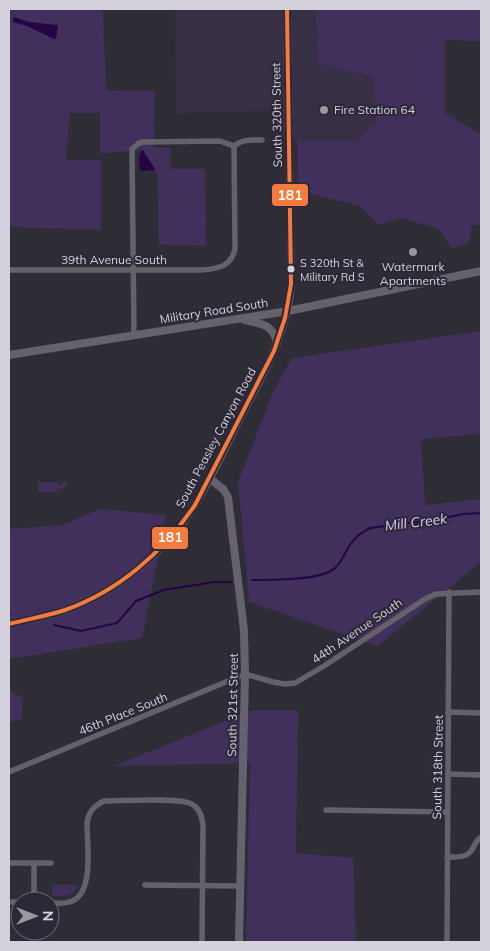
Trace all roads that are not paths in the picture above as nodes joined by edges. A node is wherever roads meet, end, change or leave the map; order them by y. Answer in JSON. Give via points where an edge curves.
{"nodes":[{"id":1,"x":287,"y":9,"type":"edge"},
{"id":2,"x":262,"y":140,"type":"dead end"},
{"id":3,"x":234,"y":146,"type":"junction"},
{"id":4,"x":133,"y":269,"type":"junction"},
{"id":5,"x":9,"y":270,"type":"edge"},
{"id":6,"x":481,"y":271,"type":"edge"},
{"id":7,"x":288,"y":311,"type":"junction"},
{"id":8,"x":241,"y":318,"type":"junction"},
{"id":9,"x":134,"y":336,"type":"junction"},
{"id":10,"x":277,"y":343,"type":"junction"},
{"id":11,"x":9,"y":356,"type":"edge"},
{"id":12,"x":209,"y":478,"type":"junction"},
{"id":13,"x":449,"y":592,"type":"junction"},
{"id":14,"x":481,"y":592,"type":"edge"},
{"id":15,"x":9,"y":624,"type":"edge"},
{"id":16,"x":245,"y":674,"type":"junction"},
{"id":17,"x":448,"y":712,"type":"junction"},
{"id":18,"x":481,"y":713,"type":"edge"},
{"id":19,"x":9,"y":772,"type":"edge"},
{"id":20,"x":448,"y":774,"type":"junction"},
{"id":21,"x":481,"y":774,"type":"edge"},
{"id":22,"x":326,"y":810,"type":"dead end"},
{"id":23,"x":447,"y":812,"type":"junction"},
{"id":24,"x":481,"y":838,"type":"edge"},
{"id":25,"x":447,"y":857,"type":"junction"},
{"id":26,"x":9,"y":863,"type":"edge"},
{"id":27,"x":34,"y":863,"type":"junction"},
{"id":28,"x":51,"y":863,"type":"dead end"},
{"id":29,"x":145,"y":885,"type":"dead end"},
{"id":30,"x":204,"y":886,"type":"junction"},
{"id":31,"x":240,"y":886,"type":"junction"},
{"id":32,"x":34,"y":891,"type":"edge"},
{"id":33,"x":60,"y":902,"type":"edge"},
{"id":34,"x":202,"y":942,"type":"edge"},
{"id":35,"x":239,"y":942,"type":"edge"},
{"id":36,"x":447,"y":942,"type":"edge"}],
"edges":[{"from":1,"to":7,"type":"main road","name":"South 320th Street","via":[[292,266]]},
{"from":2,"to":3,"type":"street","via":[[246,140]]},
{"from":3,"to":4,"type":"street","name":"39th Avenue South","via":[[235,249],[231,259],[220,268],[201,270]]},
{"from":3,"to":4,"type":"street","via":[[220,141],[143,142],[135,145],[131,159]]},
{"from":4,"to":5,"type":"street","name":"39th Avenue South"},
{"from":4,"to":9,"type":"street"},
{"from":6,"to":7,"type":"main road","name":"Military Road South"},
{"from":7,"to":8,"type":"main road","name":"Military Road South"},
{"from":7,"to":10,"type":"main road","name":"South Peasley Canyon Road"},
{"from":8,"to":9,"type":"main road","name":"Military Road South"},
{"from":8,"to":10,"type":"main road","via":[[266,326],[274,332]]},
{"from":9,"to":11,"type":"main road","name":"Military Road South"},
{"from":10,"to":12,"type":"main road","name":"South Peasley Canyon Road"},
{"from":12,"to":15,"type":"main road","name":"South Peasley Canyon Road","via":[[194,506],[167,542],[114,586],[70,608]]},
{"from":12,"to":16,"type":"main road","name":"South 321st Street","via":[[224,489],[228,497],[244,631]]},
{"from":13,"to":14,"type":"street","name":"44th Avenue South"},
{"from":13,"to":16,"type":"street","name":"44th Avenue South","via":[[419,602],[295,683],[273,682]]},
{"from":13,"to":17,"type":"street","name":"South 318th Street"},
{"from":16,"to":19,"type":"street","name":"46th Place South"},
{"from":16,"to":31,"type":"main road","name":"South 321st Street"},
{"from":17,"to":18,"type":"street"},
{"from":17,"to":20,"type":"street","name":"South 318th Street"},
{"from":20,"to":21,"type":"street"},
{"from":20,"to":23,"type":"street","name":"South 318th Street"},
{"from":22,"to":23,"type":"street"},
{"from":23,"to":25,"type":"street","name":"South 318th Street"},
{"from":24,"to":25,"type":"street","via":[[466,855]]},
{"from":25,"to":36,"type":"street","name":"South 318th Street"},
{"from":26,"to":27,"type":"street"},
{"from":27,"to":28,"type":"street"},
{"from":27,"to":32,"type":"street"},
{"from":29,"to":30,"type":"street"},
{"from":30,"to":31,"type":"street"},
{"from":30,"to":33,"type":"street","via":[[203,824],[196,807],[182,801],[104,801],[87,817],[86,887],[70,902]]},
{"from":30,"to":34,"type":"street"},
{"from":31,"to":35,"type":"main road","name":"South 321st Street"}]}
